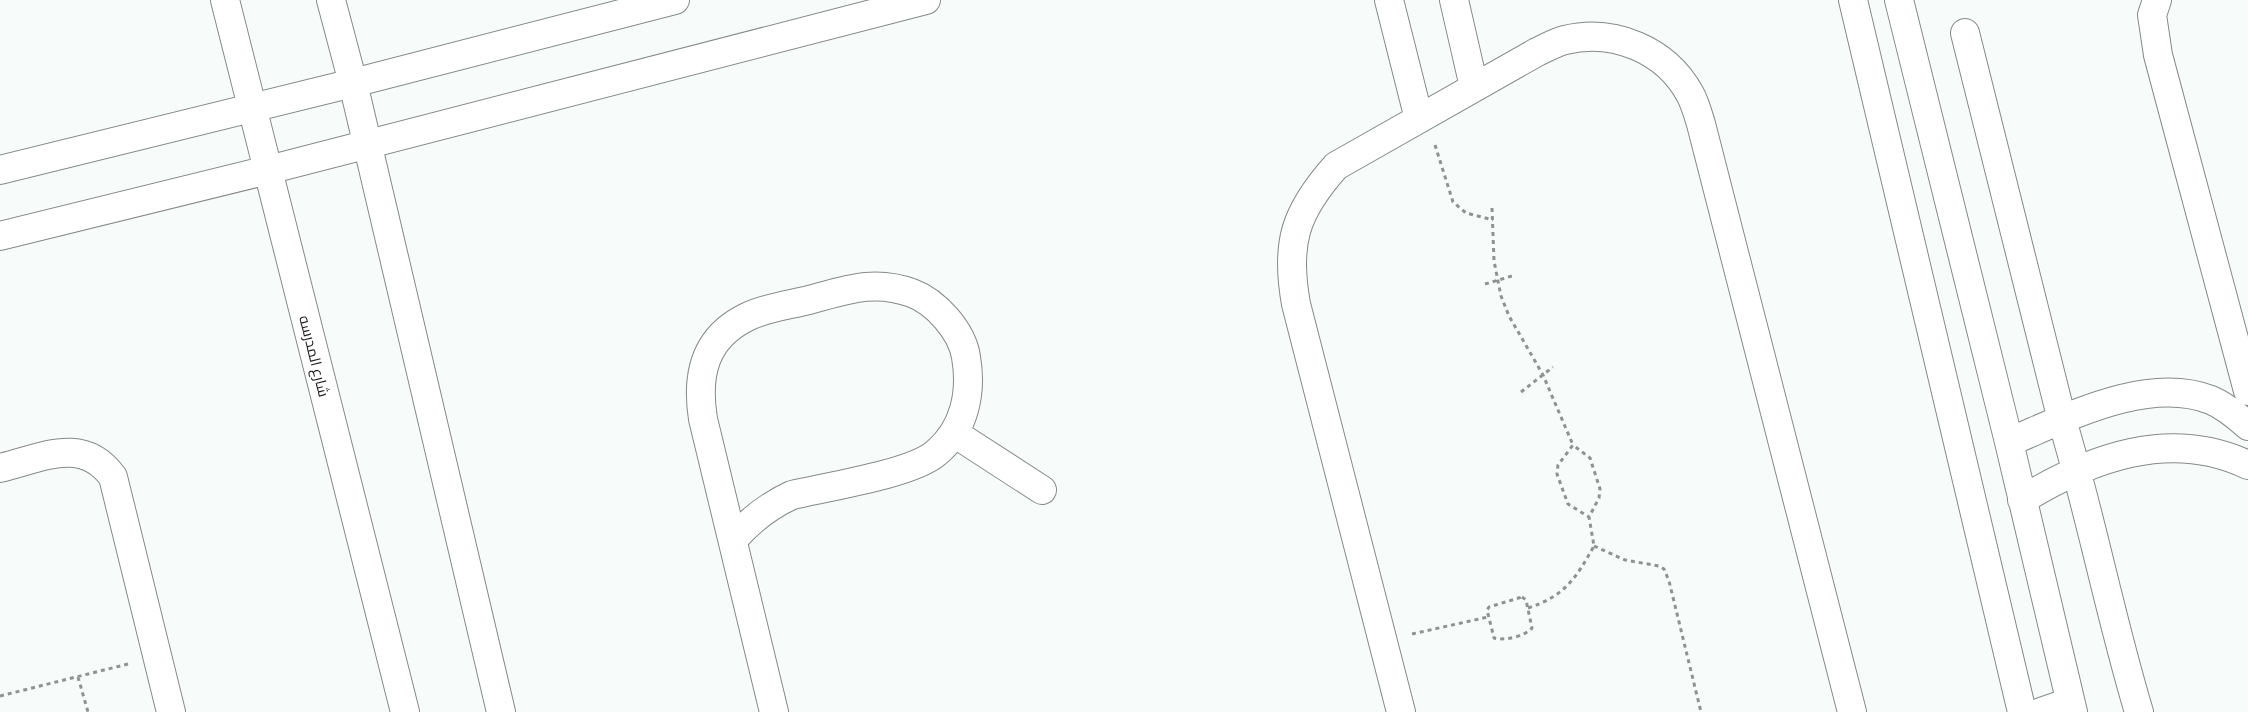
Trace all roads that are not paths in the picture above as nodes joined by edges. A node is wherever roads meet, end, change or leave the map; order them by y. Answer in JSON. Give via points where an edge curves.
{"nodes":[{"id":1,"x":225,"y":0,"type":"edge"},
{"id":2,"x":331,"y":0,"type":"edge"},
{"id":3,"x":675,"y":0,"type":"edge"},
{"id":4,"x":926,"y":0,"type":"edge"},
{"id":5,"x":1389,"y":0,"type":"edge"},
{"id":6,"x":1454,"y":0,"type":"edge"},
{"id":7,"x":1853,"y":0,"type":"edge"},
{"id":8,"x":1899,"y":0,"type":"edge"},
{"id":9,"x":2157,"y":0,"type":"edge"},
{"id":10,"x":1965,"y":33,"type":"dead end"},
{"id":11,"x":353,"y":83,"type":"junction"},
{"id":12,"x":1474,"y":87,"type":"junction"},
{"id":13,"x":252,"y":108,"type":"junction"},
{"id":14,"x":1419,"y":119,"type":"junction"},
{"id":15,"x":368,"y":144,"type":"junction"},
{"id":16,"x":0,"y":170,"type":"edge"},
{"id":17,"x":268,"y":170,"type":"junction"},
{"id":18,"x":0,"y":236,"type":"edge"},
{"id":19,"x":2248,"y":391,"type":"edge"},
{"id":20,"x":2062,"y":420,"type":"junction"},
{"id":21,"x":2248,"y":426,"type":"edge"},
{"id":22,"x":954,"y":433,"type":"junction"},
{"id":23,"x":2009,"y":442,"type":"junction"},
{"id":24,"x":2248,"y":465,"type":"edge"},
{"id":25,"x":0,"y":468,"type":"edge"},
{"id":26,"x":2077,"y":469,"type":"junction"},
{"id":27,"x":1042,"y":490,"type":"dead end"},
{"id":28,"x":2022,"y":500,"type":"junction"},
{"id":29,"x":733,"y":540,"type":"junction"},
{"id":30,"x":2071,"y":707,"type":"edge"},
{"id":31,"x":172,"y":712,"type":"edge"},
{"id":32,"x":405,"y":712,"type":"edge"},
{"id":33,"x":501,"y":712,"type":"edge"},
{"id":34,"x":774,"y":712,"type":"edge"},
{"id":35,"x":1401,"y":712,"type":"edge"},
{"id":36,"x":1852,"y":712,"type":"edge"},
{"id":37,"x":2022,"y":712,"type":"edge"},
{"id":38,"x":2041,"y":712,"type":"edge"},
{"id":39,"x":2139,"y":712,"type":"edge"}],
"edges":[{"from":1,"to":13,"type":"street","name":"شارع المدرسه"},
{"from":2,"to":11,"type":"street"},
{"from":3,"to":11,"type":"street"},
{"from":4,"to":15,"type":"street"},
{"from":5,"to":14,"type":"street"},
{"from":6,"to":12,"type":"street"},
{"from":7,"to":37,"type":"street"},
{"from":8,"to":23,"type":"street"},
{"from":9,"to":19,"type":"street","via":[[2152,15],[2158,55]]},
{"from":10,"to":20,"type":"street"},
{"from":11,"to":13,"type":"street"},
{"from":11,"to":15,"type":"street"},
{"from":12,"to":14,"type":"street"},
{"from":12,"to":36,"type":"street","via":[[1564,40],[1594,36],[1624,40],[1651,52],[1674,71],[1691,95]]},
{"from":13,"to":16,"type":"street"},
{"from":13,"to":17,"type":"street","name":"شارع المدرسه"},
{"from":14,"to":35,"type":"street","via":[[1336,166],[1316,189],[1292,244],[1291,274]]},
{"from":15,"to":17,"type":"street"},
{"from":15,"to":33,"type":"street"},
{"from":17,"to":18,"type":"street"},
{"from":17,"to":32,"type":"street","name":"شارع المدرسه"},
{"from":20,"to":21,"type":"street","via":[[2122,398],[2187,393],[2211,400],[2233,412]]},
{"from":20,"to":23,"type":"street"},
{"from":20,"to":26,"type":"street"},
{"from":22,"to":27,"type":"street"},
{"from":22,"to":29,"type":"street","via":[[936,453],[910,467],[792,495],[775,503],[759,513]]},
{"from":22,"to":29,"type":"street","via":[[966,408],[970,381],[966,354],[955,329],[937,308],[914,294],[888,286],[860,286],[748,316],[727,329],[712,348],[702,371],[699,395]]},
{"from":23,"to":28,"type":"street"},
{"from":24,"to":26,"type":"street","via":[[2219,454],[2164,448],[2117,456]]},
{"from":25,"to":31,"type":"street","via":[[65,452],[86,455],[104,466],[113,478]]},
{"from":26,"to":28,"type":"street"},
{"from":26,"to":39,"type":"street"},
{"from":28,"to":30,"type":"street"},
{"from":29,"to":34,"type":"street"},
{"from":30,"to":38,"type":"street"}]}
